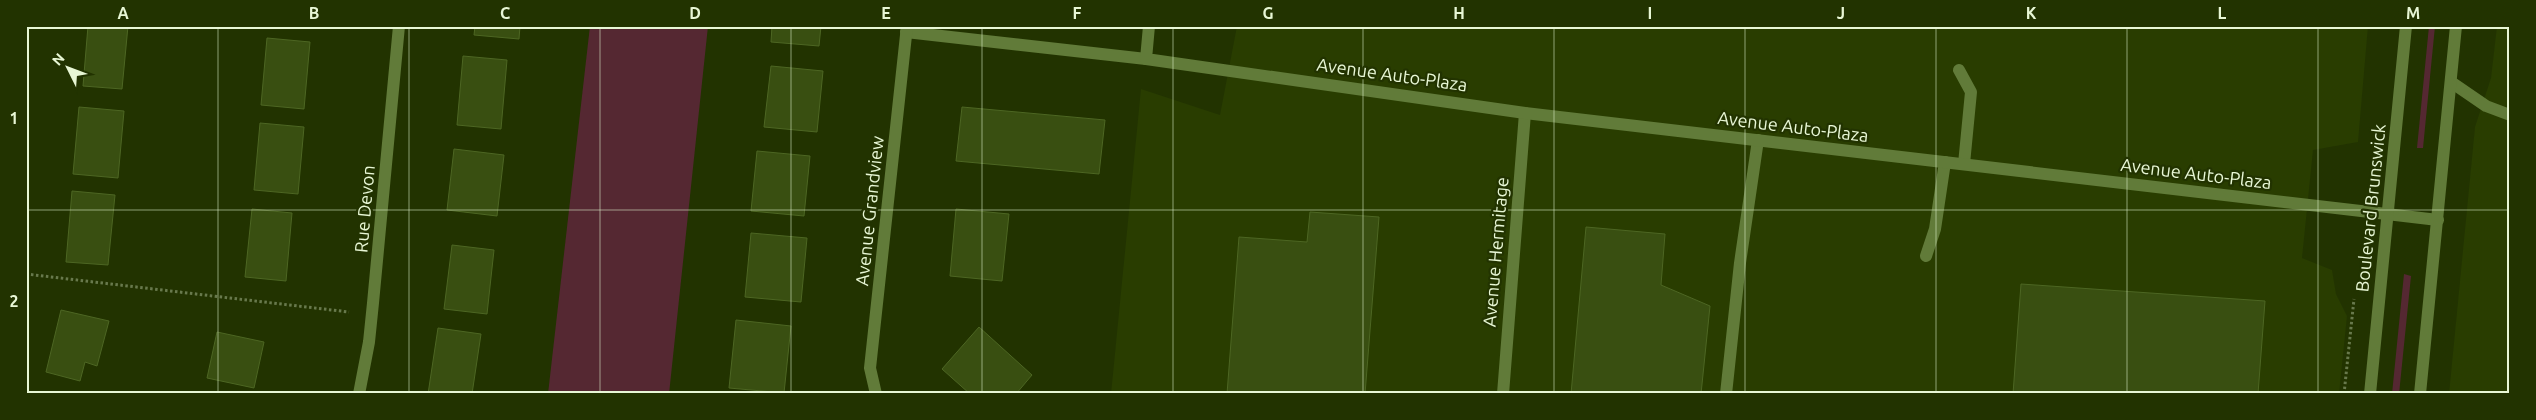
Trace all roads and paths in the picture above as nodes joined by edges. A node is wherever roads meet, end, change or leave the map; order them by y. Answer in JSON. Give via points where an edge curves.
{"nodes":[{"id":1,"x":399,"y":26,"type":"edge"},
{"id":2,"x":1149,"y":26,"type":"edge"},
{"id":3,"x":2406,"y":26,"type":"edge"},
{"id":4,"x":2456,"y":26,"type":"edge"},
{"id":5,"x":907,"y":29,"type":"edge"},
{"id":6,"x":1146,"y":59,"type":"junction"},
{"id":7,"x":1959,"y":70,"type":"dead end"},
{"id":8,"x":2451,"y":82,"type":"junction"},
{"id":9,"x":1525,"y":113,"type":"junction"},
{"id":10,"x":2510,"y":115,"type":"edge"},
{"id":11,"x":1758,"y":140,"type":"junction"},
{"id":12,"x":1945,"y":162,"type":"junction"},
{"id":13,"x":1964,"y":164,"type":"junction"},
{"id":14,"x":2387,"y":214,"type":"junction"},
{"id":15,"x":2438,"y":220,"type":"junction"},
{"id":16,"x":1926,"y":256,"type":"dead end"},
{"id":17,"x":26,"y":274,"type":"edge"},
{"id":18,"x":2354,"y":299,"type":"dead end"},
{"id":19,"x":349,"y":312,"type":"dead end"},
{"id":20,"x":359,"y":394,"type":"edge"},
{"id":21,"x":876,"y":394,"type":"edge"},
{"id":22,"x":1503,"y":394,"type":"edge"},
{"id":23,"x":1726,"y":394,"type":"edge"},
{"id":24,"x":2344,"y":394,"type":"edge"},
{"id":25,"x":2370,"y":394,"type":"edge"},
{"id":26,"x":2420,"y":394,"type":"edge"}],
"edges":[{"from":1,"to":20,"type":"street","name":"Rue Devon","via":[[369,342]]},
{"from":2,"to":6,"type":"street"},
{"from":3,"to":14,"type":"street","name":"Boulevard Brunswick"},
{"from":4,"to":8,"type":"street"},
{"from":5,"to":6,"type":"street","name":"Avenue Grandview"},
{"from":5,"to":21,"type":"street","name":"Avenue Grandview","via":[[870,368]]},
{"from":6,"to":9,"type":"street","name":"Avenue Auto-Plaza"},
{"from":7,"to":13,"type":"street","via":[[1971,92]]},
{"from":8,"to":10,"type":"street","via":[[2486,106]]},
{"from":8,"to":15,"type":"street"},
{"from":9,"to":11,"type":"street","name":"Avenue Auto-Plaza"},
{"from":9,"to":22,"type":"street","name":"Avenue Hermitage"},
{"from":11,"to":12,"type":"street","name":"Avenue Auto-Plaza"},
{"from":11,"to":23,"type":"street"},
{"from":12,"to":13,"type":"street","name":"Avenue Auto-Plaza"},
{"from":12,"to":16,"type":"street","via":[[1935,229]]},
{"from":13,"to":14,"type":"street","name":"Avenue Auto-Plaza"},
{"from":14,"to":15,"type":"street","name":"Avenue Auto-Plaza"},
{"from":14,"to":25,"type":"street","name":"Boulevard Brunswick"},
{"from":15,"to":26,"type":"street"},
{"from":17,"to":19,"type":"path"},
{"from":18,"to":24,"type":"path","name":"Boulevard Brunswick"}]}
